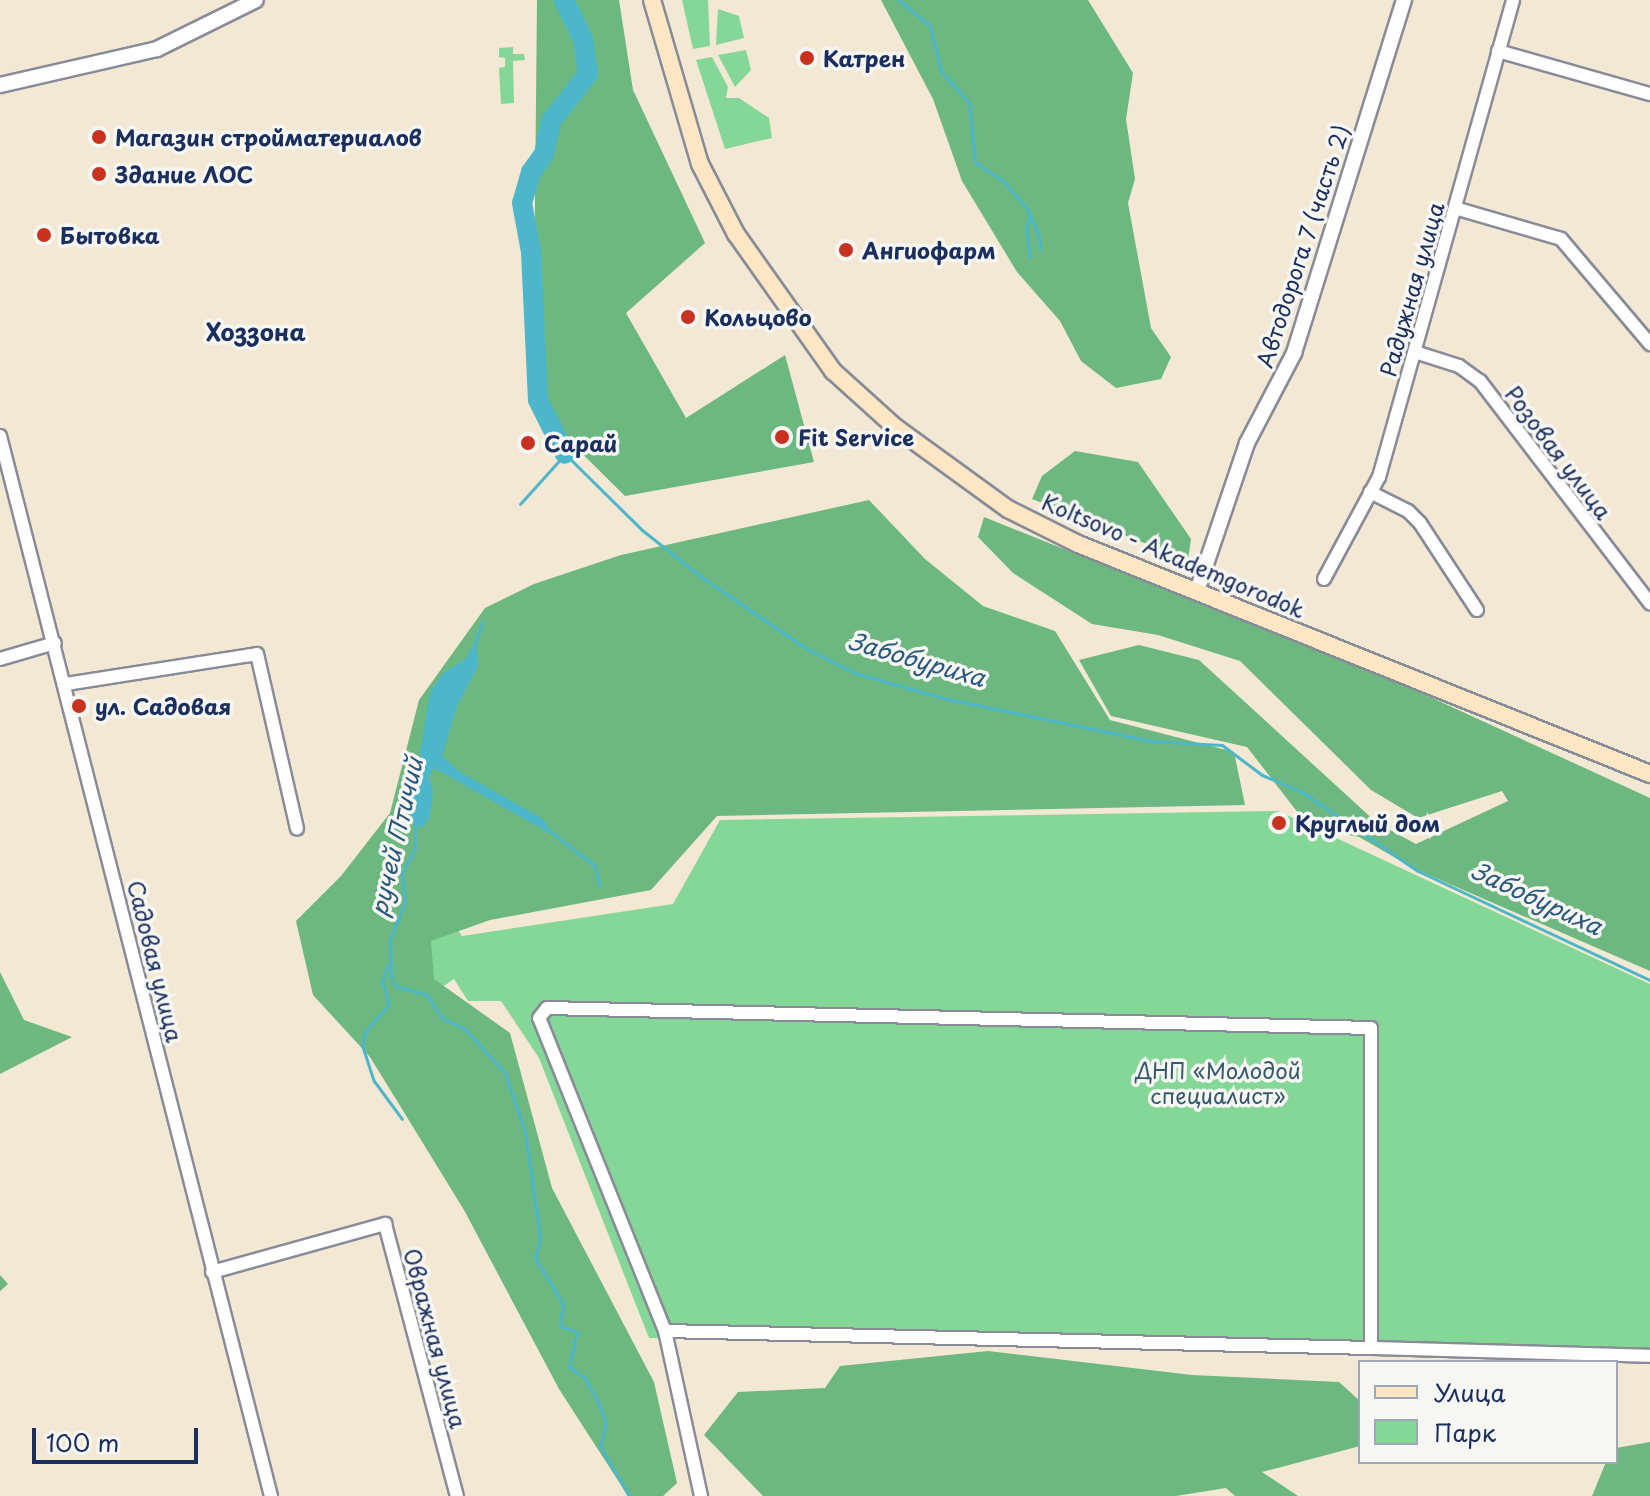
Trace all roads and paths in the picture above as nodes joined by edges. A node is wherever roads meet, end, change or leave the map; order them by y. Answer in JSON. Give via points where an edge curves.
{"nodes":[{"id":1,"x":256,"y":0,"type":"edge"},
{"id":2,"x":652,"y":0,"type":"edge"},
{"id":3,"x":1404,"y":0,"type":"edge"},
{"id":4,"x":1513,"y":0,"type":"edge"},
{"id":5,"x":1498,"y":51,"type":"junction"},
{"id":6,"x":0,"y":85,"type":"edge"},
{"id":7,"x":1650,"y":94,"type":"edge"},
{"id":8,"x":1458,"y":209,"type":"junction"},
{"id":9,"x":1650,"y":344,"type":"edge"},
{"id":10,"x":1415,"y":352,"type":"junction"},
{"id":11,"x":0,"y":436,"type":"edge"},
{"id":12,"x":1370,"y":492,"type":"junction"},
{"id":13,"x":1324,"y":579,"type":"dead end"},
{"id":14,"x":1197,"y":591,"type":"junction"},
{"id":15,"x":1650,"y":603,"type":"edge"},
{"id":16,"x":1477,"y":610,"type":"dead end"},
{"id":17,"x":55,"y":643,"type":"junction"},
{"id":18,"x":0,"y":659,"type":"edge"},
{"id":19,"x":66,"y":684,"type":"junction"},
{"id":20,"x":1650,"y":774,"type":"edge"},
{"id":21,"x":297,"y":828,"type":"dead end"},
{"id":22,"x":212,"y":1272,"type":"junction"},
{"id":23,"x":665,"y":1331,"type":"junction"},
{"id":24,"x":1371,"y":1348,"type":"junction"},
{"id":25,"x":1650,"y":1356,"type":"edge"},
{"id":26,"x":271,"y":1496,"type":"edge"},
{"id":27,"x":457,"y":1496,"type":"edge"},
{"id":28,"x":701,"y":1496,"type":"edge"}],
"edges":[{"from":1,"to":6,"type":"street","via":[[157,49]]},
{"from":2,"to":14,"type":"main road","name":"Koltsovo - Akademgorodok","via":[[700,164],[736,234],[833,371],[895,427],[1008,509],[1078,544]]},
{"from":3,"to":14,"type":"street","name":"Автодорога 7 (часть 2)","via":[[1294,353],[1247,443]]},
{"from":4,"to":5,"type":"street","name":"Радужная улица"},
{"from":5,"to":7,"type":"street"},
{"from":5,"to":8,"type":"street","name":"Радужная улица","via":[[1462,172]]},
{"from":8,"to":9,"type":"street","via":[[1561,239]]},
{"from":8,"to":10,"type":"street","name":"Радужная улица"},
{"from":10,"to":12,"type":"street","name":"Радужная улица"},
{"from":10,"to":15,"type":"street","name":"Розовая улица","via":[[1459,366],[1480,381]]},
{"from":11,"to":17,"type":"street","name":"Садовая улица"},
{"from":12,"to":13,"type":"street","name":"Радужная улица"},
{"from":12,"to":16,"type":"street","via":[[1420,523]]},
{"from":14,"to":20,"type":"main road","name":"Koltsovo - Akademgorodok"},
{"from":17,"to":18,"type":"street"},
{"from":17,"to":19,"type":"street","name":"Садовая улица"},
{"from":19,"to":21,"type":"street","via":[[257,654]]},
{"from":19,"to":22,"type":"street","name":"Садовая улица"},
{"from":22,"to":26,"type":"street","name":"Садовая улица"},
{"from":22,"to":27,"type":"street","name":"Овражная улица","via":[[385,1224]]},
{"from":23,"to":24,"type":"street"},
{"from":23,"to":24,"type":"street","via":[[539,1018],[547,1008],[1371,1028]]},
{"from":23,"to":28,"type":"street"},
{"from":24,"to":25,"type":"street"}]}
